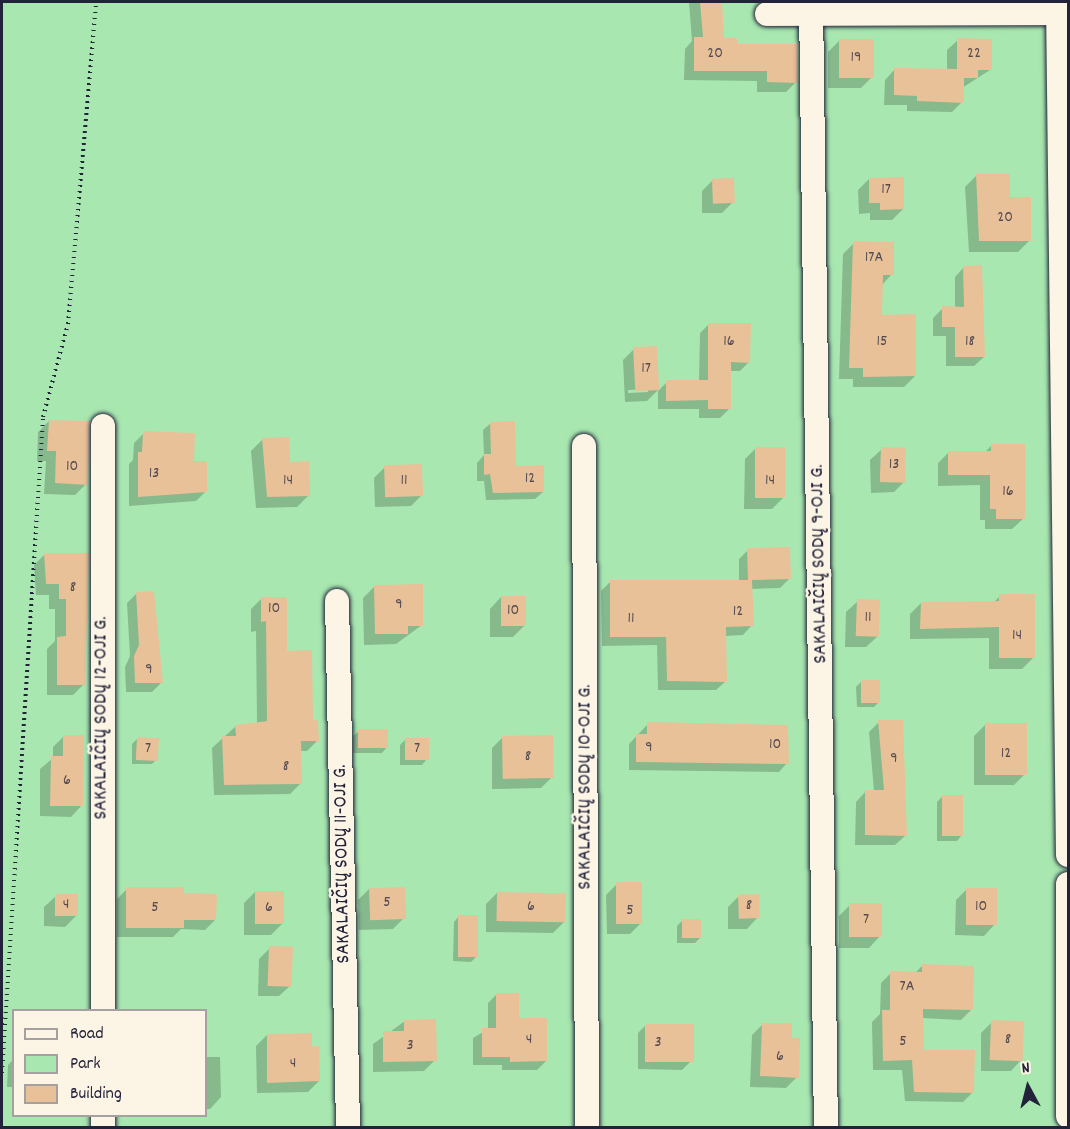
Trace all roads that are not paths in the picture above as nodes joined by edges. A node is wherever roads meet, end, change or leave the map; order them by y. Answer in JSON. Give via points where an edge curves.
{"nodes":[{"id":1,"x":811,"y":7,"type":"edge"},
{"id":2,"x":1062,"y":9,"type":"edge"},
{"id":3,"x":767,"y":14,"type":"dead end"},
{"id":4,"x":103,"y":426,"type":"dead end"},
{"id":5,"x":584,"y":446,"type":"dead end"},
{"id":6,"x":337,"y":601,"type":"dead end"},
{"id":7,"x":1068,"y":855,"type":"edge"},
{"id":8,"x":1068,"y":884,"type":"edge"},
{"id":9,"x":103,"y":1009,"type":"edge"},
{"id":10,"x":1068,"y":1116,"type":"edge"},
{"id":11,"x":348,"y":1128,"type":"edge"},
{"id":12,"x":587,"y":1128,"type":"edge"},
{"id":13,"x":826,"y":1128,"type":"edge"}],
"edges":[{"from":1,"to":2,"type":"street"},
{"from":1,"to":3,"type":"street"},
{"from":1,"to":13,"type":"street","name":"SAKALAIČIŲ SODŲ 9-OJI G."},
{"from":2,"to":7,"type":"street"},
{"from":4,"to":9,"type":"street","name":"SAKALAIČIŲ SODŲ 12-OJI G."},
{"from":5,"to":12,"type":"street","name":"SAKALAIČIŲ SODŲ 10-OJI G."},
{"from":6,"to":11,"type":"street","name":"SAKALAIČIŲ SODŲ 11-OJI G."},
{"from":8,"to":10,"type":"street"}]}
